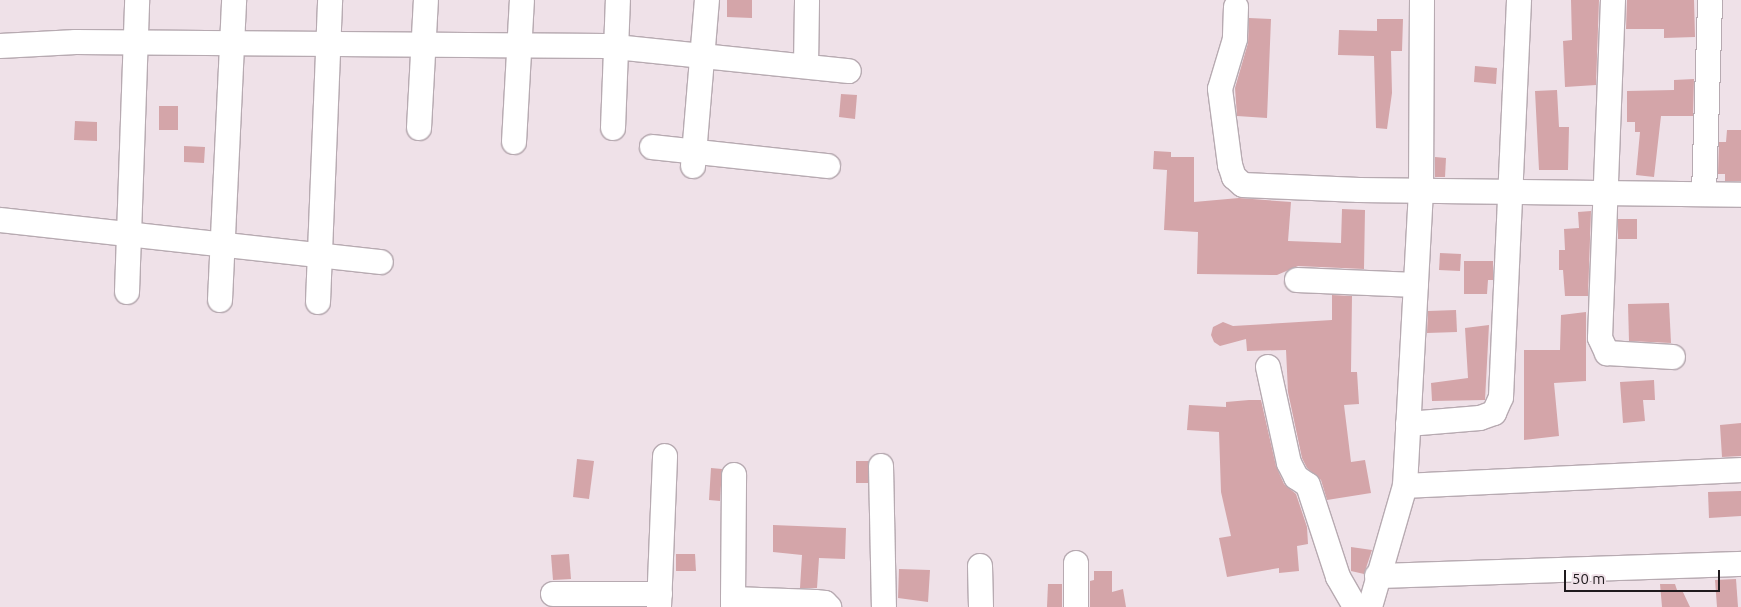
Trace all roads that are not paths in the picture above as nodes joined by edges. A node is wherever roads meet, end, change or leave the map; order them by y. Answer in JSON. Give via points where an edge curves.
{"nodes":[{"id":1,"x":137,"y":0,"type":"edge"},
{"id":2,"x":234,"y":0,"type":"edge"},
{"id":3,"x":330,"y":0,"type":"edge"},
{"id":4,"x":426,"y":0,"type":"edge"},
{"id":5,"x":522,"y":0,"type":"edge"},
{"id":6,"x":618,"y":0,"type":"edge"},
{"id":7,"x":707,"y":0,"type":"edge"},
{"id":8,"x":807,"y":0,"type":"edge"},
{"id":9,"x":1422,"y":0,"type":"edge"},
{"id":10,"x":1519,"y":0,"type":"edge"},
{"id":11,"x":1613,"y":0,"type":"edge"},
{"id":12,"x":1710,"y":0,"type":"edge"},
{"id":13,"x":1236,"y":7,"type":"dead end"},
{"id":14,"x":135,"y":43,"type":"junction"},
{"id":15,"x":231,"y":45,"type":"junction"},
{"id":16,"x":326,"y":45,"type":"junction"},
{"id":17,"x":0,"y":46,"type":"edge"},
{"id":18,"x":423,"y":46,"type":"junction"},
{"id":19,"x":519,"y":46,"type":"junction"},
{"id":20,"x":616,"y":48,"type":"junction"},
{"id":21,"x":702,"y":56,"type":"junction"},
{"id":22,"x":806,"y":66,"type":"junction"},
{"id":23,"x":849,"y":70,"type":"dead end"},
{"id":24,"x":419,"y":128,"type":"dead end"},
{"id":25,"x":613,"y":128,"type":"dead end"},
{"id":26,"x":514,"y":142,"type":"dead end"},
{"id":27,"x":652,"y":147,"type":"dead end"},
{"id":28,"x":694,"y":158,"type":"junction"},
{"id":29,"x":828,"y":166,"type":"dead end"},
{"id":30,"x":1421,"y":191,"type":"junction"},
{"id":31,"x":1513,"y":192,"type":"junction"},
{"id":32,"x":1607,"y":193,"type":"junction"},
{"id":33,"x":1704,"y":194,"type":"junction"},
{"id":34,"x":1741,"y":195,"type":"edge"},
{"id":35,"x":0,"y":220,"type":"edge"},
{"id":36,"x":129,"y":235,"type":"junction"},
{"id":37,"x":223,"y":245,"type":"junction"},
{"id":38,"x":319,"y":255,"type":"junction"},
{"id":39,"x":381,"y":262,"type":"dead end"},
{"id":40,"x":1297,"y":280,"type":"dead end"},
{"id":41,"x":1416,"y":285,"type":"junction"},
{"id":42,"x":127,"y":292,"type":"dead end"},
{"id":43,"x":220,"y":300,"type":"dead end"},
{"id":44,"x":318,"y":302,"type":"dead end"},
{"id":45,"x":1673,"y":357,"type":"dead end"},
{"id":46,"x":1268,"y":367,"type":"dead end"},
{"id":47,"x":1408,"y":424,"type":"junction"},
{"id":48,"x":665,"y":456,"type":"dead end"},
{"id":49,"x":881,"y":466,"type":"dead end"},
{"id":50,"x":1741,"y":470,"type":"edge"},
{"id":51,"x":734,"y":475,"type":"dead end"},
{"id":52,"x":1405,"y":486,"type":"junction"},
{"id":53,"x":1076,"y":563,"type":"dead end"},
{"id":54,"x":1741,"y":564,"type":"edge"},
{"id":55,"x":980,"y":566,"type":"dead end"},
{"id":56,"x":1377,"y":576,"type":"junction"},
{"id":57,"x":553,"y":594,"type":"dead end"},
{"id":58,"x":660,"y":600,"type":"edge"},
{"id":59,"x":733,"y":603,"type":"edge"},
{"id":60,"x":829,"y":607,"type":"edge"},
{"id":61,"x":884,"y":607,"type":"edge"},
{"id":62,"x":981,"y":607,"type":"edge"},
{"id":63,"x":1076,"y":607,"type":"edge"},
{"id":64,"x":1355,"y":607,"type":"edge"},
{"id":65,"x":1370,"y":607,"type":"edge"}],
"edges":[{"from":1,"to":14,"type":"street"},
{"from":2,"to":15,"type":"street"},
{"from":3,"to":16,"type":"street"},
{"from":4,"to":18,"type":"street"},
{"from":5,"to":19,"type":"street"},
{"from":6,"to":20,"type":"street"},
{"from":7,"to":21,"type":"street"},
{"from":8,"to":22,"type":"street"},
{"from":9,"to":30,"type":"street"},
{"from":10,"to":31,"type":"street"},
{"from":11,"to":32,"type":"street"},
{"from":12,"to":33,"type":"street"},
{"from":13,"to":30,"type":"street","via":[[1235,38],[1220,89],[1234,176],[1243,186]]},
{"from":14,"to":15,"type":"street"},
{"from":14,"to":17,"type":"street"},
{"from":14,"to":36,"type":"street"},
{"from":15,"to":16,"type":"street"},
{"from":15,"to":37,"type":"street"},
{"from":16,"to":18,"type":"street"},
{"from":16,"to":38,"type":"street"},
{"from":18,"to":19,"type":"street"},
{"from":18,"to":24,"type":"street"},
{"from":19,"to":20,"type":"street"},
{"from":19,"to":26,"type":"street"},
{"from":20,"to":21,"type":"street"},
{"from":20,"to":25,"type":"street"},
{"from":21,"to":22,"type":"street"},
{"from":21,"to":28,"type":"street"},
{"from":22,"to":23,"type":"street"},
{"from":27,"to":28,"type":"street"},
{"from":28,"to":29,"type":"street"},
{"from":30,"to":31,"type":"street"},
{"from":30,"to":41,"type":"street"},
{"from":31,"to":32,"type":"street"},
{"from":31,"to":47,"type":"street","via":[[1500,400],[1494,413],[1480,418]]},
{"from":32,"to":33,"type":"street"},
{"from":32,"to":45,"type":"street","via":[[1602,349],[1614,354]]},
{"from":33,"to":34,"type":"street"},
{"from":35,"to":36,"type":"street"},
{"from":36,"to":37,"type":"street"},
{"from":36,"to":42,"type":"street"},
{"from":37,"to":38,"type":"street"},
{"from":37,"to":43,"type":"street"},
{"from":38,"to":39,"type":"street"},
{"from":38,"to":44,"type":"street"},
{"from":40,"to":41,"type":"street"},
{"from":41,"to":47,"type":"street"},
{"from":46,"to":64,"type":"street","via":[[1289,463],[1296,477],[1308,485],[1338,577]]},
{"from":47,"to":52,"type":"street"},
{"from":48,"to":58,"type":"street"},
{"from":49,"to":61,"type":"street"},
{"from":50,"to":52,"type":"street"},
{"from":51,"to":59,"type":"street"},
{"from":52,"to":56,"type":"street","via":[[1397,523]]},
{"from":53,"to":63,"type":"street"},
{"from":54,"to":56,"type":"street"},
{"from":55,"to":62,"type":"street"},
{"from":56,"to":65,"type":"street"},
{"from":57,"to":58,"type":"street"},
{"from":59,"to":60,"type":"street","via":[[815,602]]}]}
